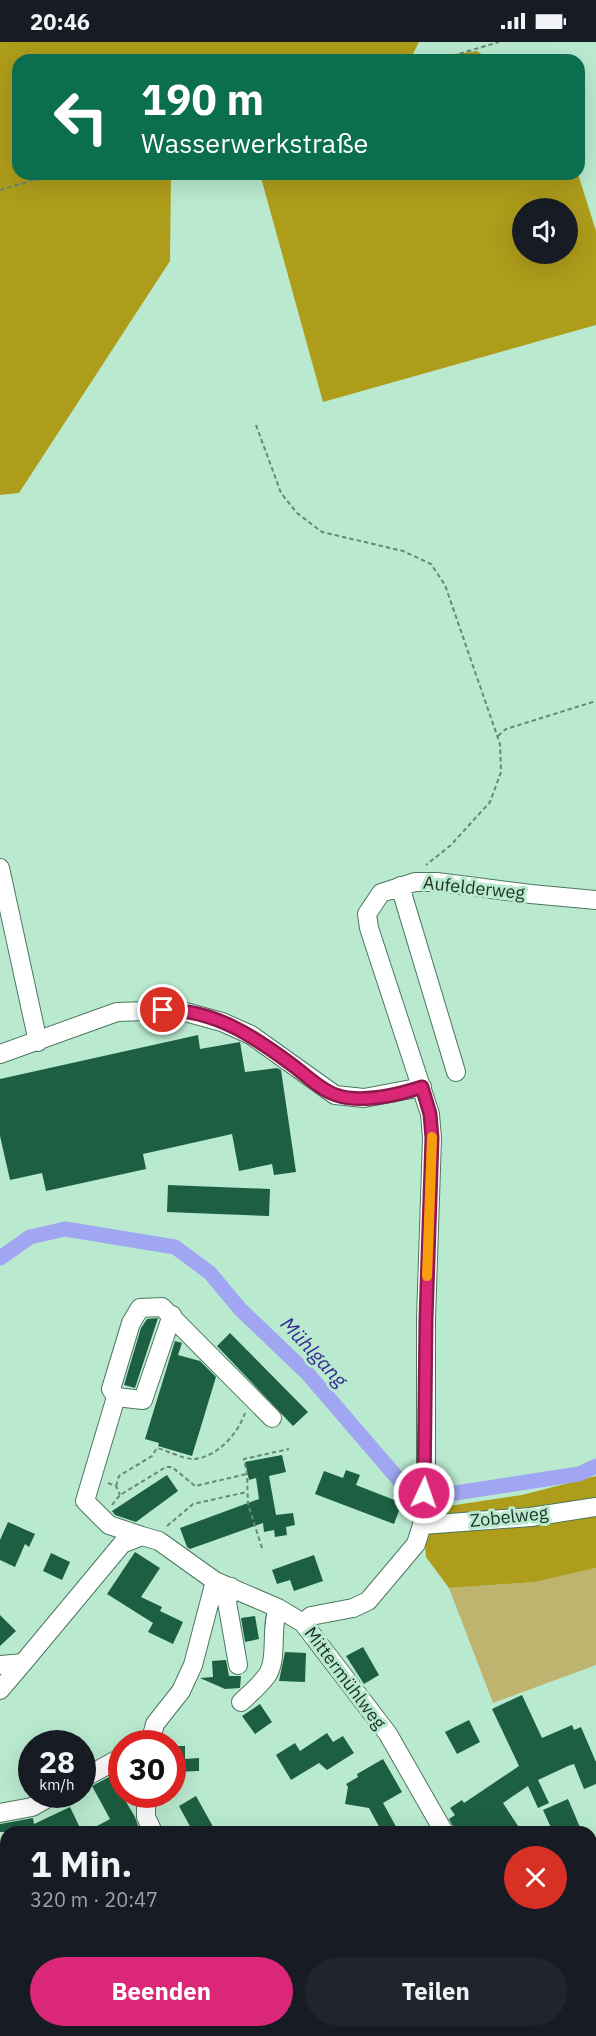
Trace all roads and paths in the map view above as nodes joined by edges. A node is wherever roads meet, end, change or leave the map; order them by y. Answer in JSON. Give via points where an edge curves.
{"nodes":[{"id":1,"x":499,"y":42,"type":"edge"},
{"id":2,"x":458,"y":54,"type":"edge"},
{"id":3,"x":34,"y":180,"type":"edge"},
{"id":4,"x":0,"y":190,"type":"edge"},
{"id":5,"x":256,"y":425,"type":"dead end"},
{"id":6,"x":596,"y":701,"type":"edge"},
{"id":7,"x":498,"y":736,"type":"junction"},
{"id":8,"x":426,"y":865,"type":"dead end"},
{"id":9,"x":0,"y":868,"type":"edge"},
{"id":10,"x":400,"y":886,"type":"junction"},
{"id":11,"x":596,"y":900,"type":"edge"},
{"id":12,"x":38,"y":1042,"type":"junction"},
{"id":13,"x":0,"y":1054,"type":"edge"},
{"id":14,"x":456,"y":1072,"type":"dead end"},
{"id":15,"x":422,"y":1087,"type":"junction"},
{"id":16,"x":172,"y":1316,"type":"junction"},
{"id":17,"x":116,"y":1397,"type":"junction"},
{"id":18,"x":254,"y":1400,"type":"junction"},
{"id":19,"x":272,"y":1418,"type":"dead end"},
{"id":20,"x":289,"y":1449,"type":"dead end"},
{"id":21,"x":248,"y":1474,"type":"junction"},
{"id":22,"x":116,"y":1486,"type":"dead end"},
{"id":23,"x":247,"y":1492,"type":"junction"},
{"id":24,"x":596,"y":1507,"type":"edge"},
{"id":25,"x":422,"y":1516,"type":"junction"},
{"id":26,"x":118,"y":1528,"type":"junction"},
{"id":27,"x":147,"y":1537,"type":"junction"},
{"id":28,"x":262,"y":1548,"type":"dead end"},
{"id":29,"x":223,"y":1584,"type":"junction"},
{"id":30,"x":278,"y":1608,"type":"junction"},
{"id":31,"x":303,"y":1623,"type":"junction"},
{"id":32,"x":23,"y":1663,"type":"junction"},
{"id":33,"x":0,"y":1665,"type":"edge"},
{"id":34,"x":238,"y":1665,"type":"dead end"},
{"id":35,"x":0,"y":1690,"type":"edge"},
{"id":36,"x":241,"y":1702,"type":"dead end"},
{"id":37,"x":155,"y":1724,"type":"junction"},
{"id":38,"x":149,"y":1730,"type":"edge"},
{"id":39,"x":153,"y":1730,"type":"edge"},
{"id":40,"x":27,"y":1808,"type":"edge"},
{"id":41,"x":146,"y":1808,"type":"edge"},
{"id":42,"x":0,"y":1813,"type":"edge"},
{"id":43,"x":150,"y":1826,"type":"edge"},
{"id":44,"x":441,"y":1826,"type":"edge"}],
"edges":[{"from":1,"to":2,"type":"path"},
{"from":3,"to":4,"type":"path"},
{"from":5,"to":7,"type":"path","via":[[281,493],[297,513],[322,532],[403,551],[431,564],[445,585]]},
{"from":6,"to":7,"type":"path","via":[[506,729]]},
{"from":7,"to":8,"type":"path","via":[[501,772],[490,802],[451,845]]},
{"from":9,"to":12,"type":"street"},
{"from":10,"to":11,"type":"street","name":"Aufelderweg","via":[[436,882]]},
{"from":10,"to":14,"type":"street"},
{"from":10,"to":15,"type":"street","name":"Aufelderweg","via":[[381,893],[367,914]]},
{"from":12,"to":13,"type":"street"},
{"from":12,"to":15,"type":"street","via":[[117,1012],[178,1010],[251,1035],[335,1095],[364,1098]]},
{"from":15,"to":25,"type":"street","via":[[432,1138],[426,1479]]},
{"from":16,"to":17,"type":"street","via":[[143,1400]]},
{"from":16,"to":17,"type":"street","name":"Mittermühlweg","via":[[162,1307],[140,1308],[131,1323],[111,1389]]},
{"from":16,"to":18,"type":"street","name":"Mittermühlweg"},
{"from":17,"to":26,"type":"street","name":"Mittermühlweg","via":[[85,1501],[109,1526]]},
{"from":18,"to":19,"type":"street","name":"Mittermühlweg"},
{"from":18,"to":22,"type":"path","via":[[246,1409],[240,1428],[210,1453],[194,1459],[157,1448],[152,1456],[119,1476]]},
{"from":20,"to":21,"type":"path","via":[[244,1459]]},
{"from":21,"to":23,"type":"path"},
{"from":21,"to":26,"type":"path","via":[[195,1486],[172,1467],[166,1467],[120,1495],[111,1505]]},
{"from":23,"to":27,"type":"path","via":[[193,1504]]},
{"from":23,"to":28,"type":"path"},
{"from":24,"to":25,"type":"street","name":"Zobelweg","via":[[531,1517]]},
{"from":25,"to":31,"type":"street","via":[[416,1544],[368,1601],[353,1608],[317,1614]]},
{"from":26,"to":27,"type":"street","name":"Mittermühlweg"},
{"from":27,"to":29,"type":"street","name":"Mittermühlweg"},
{"from":27,"to":32,"type":"street","via":[[122,1544]]},
{"from":29,"to":30,"type":"street","name":"Mittermühlweg"},
{"from":29,"to":34,"type":"street"},
{"from":29,"to":37,"type":"street","via":[[181,1691]]},
{"from":30,"to":31,"type":"street","name":"Mittermühlweg"},
{"from":30,"to":36,"type":"street","via":[[267,1676]]},
{"from":31,"to":44,"type":"street","name":"Mittermühlweg","via":[[388,1734]]},
{"from":32,"to":33,"type":"street"},
{"from":32,"to":35,"type":"street"},
{"from":37,"to":38,"type":"street"},
{"from":37,"to":39,"type":"street"},
{"from":40,"to":42,"type":"street"},
{"from":41,"to":43,"type":"street"}]}
